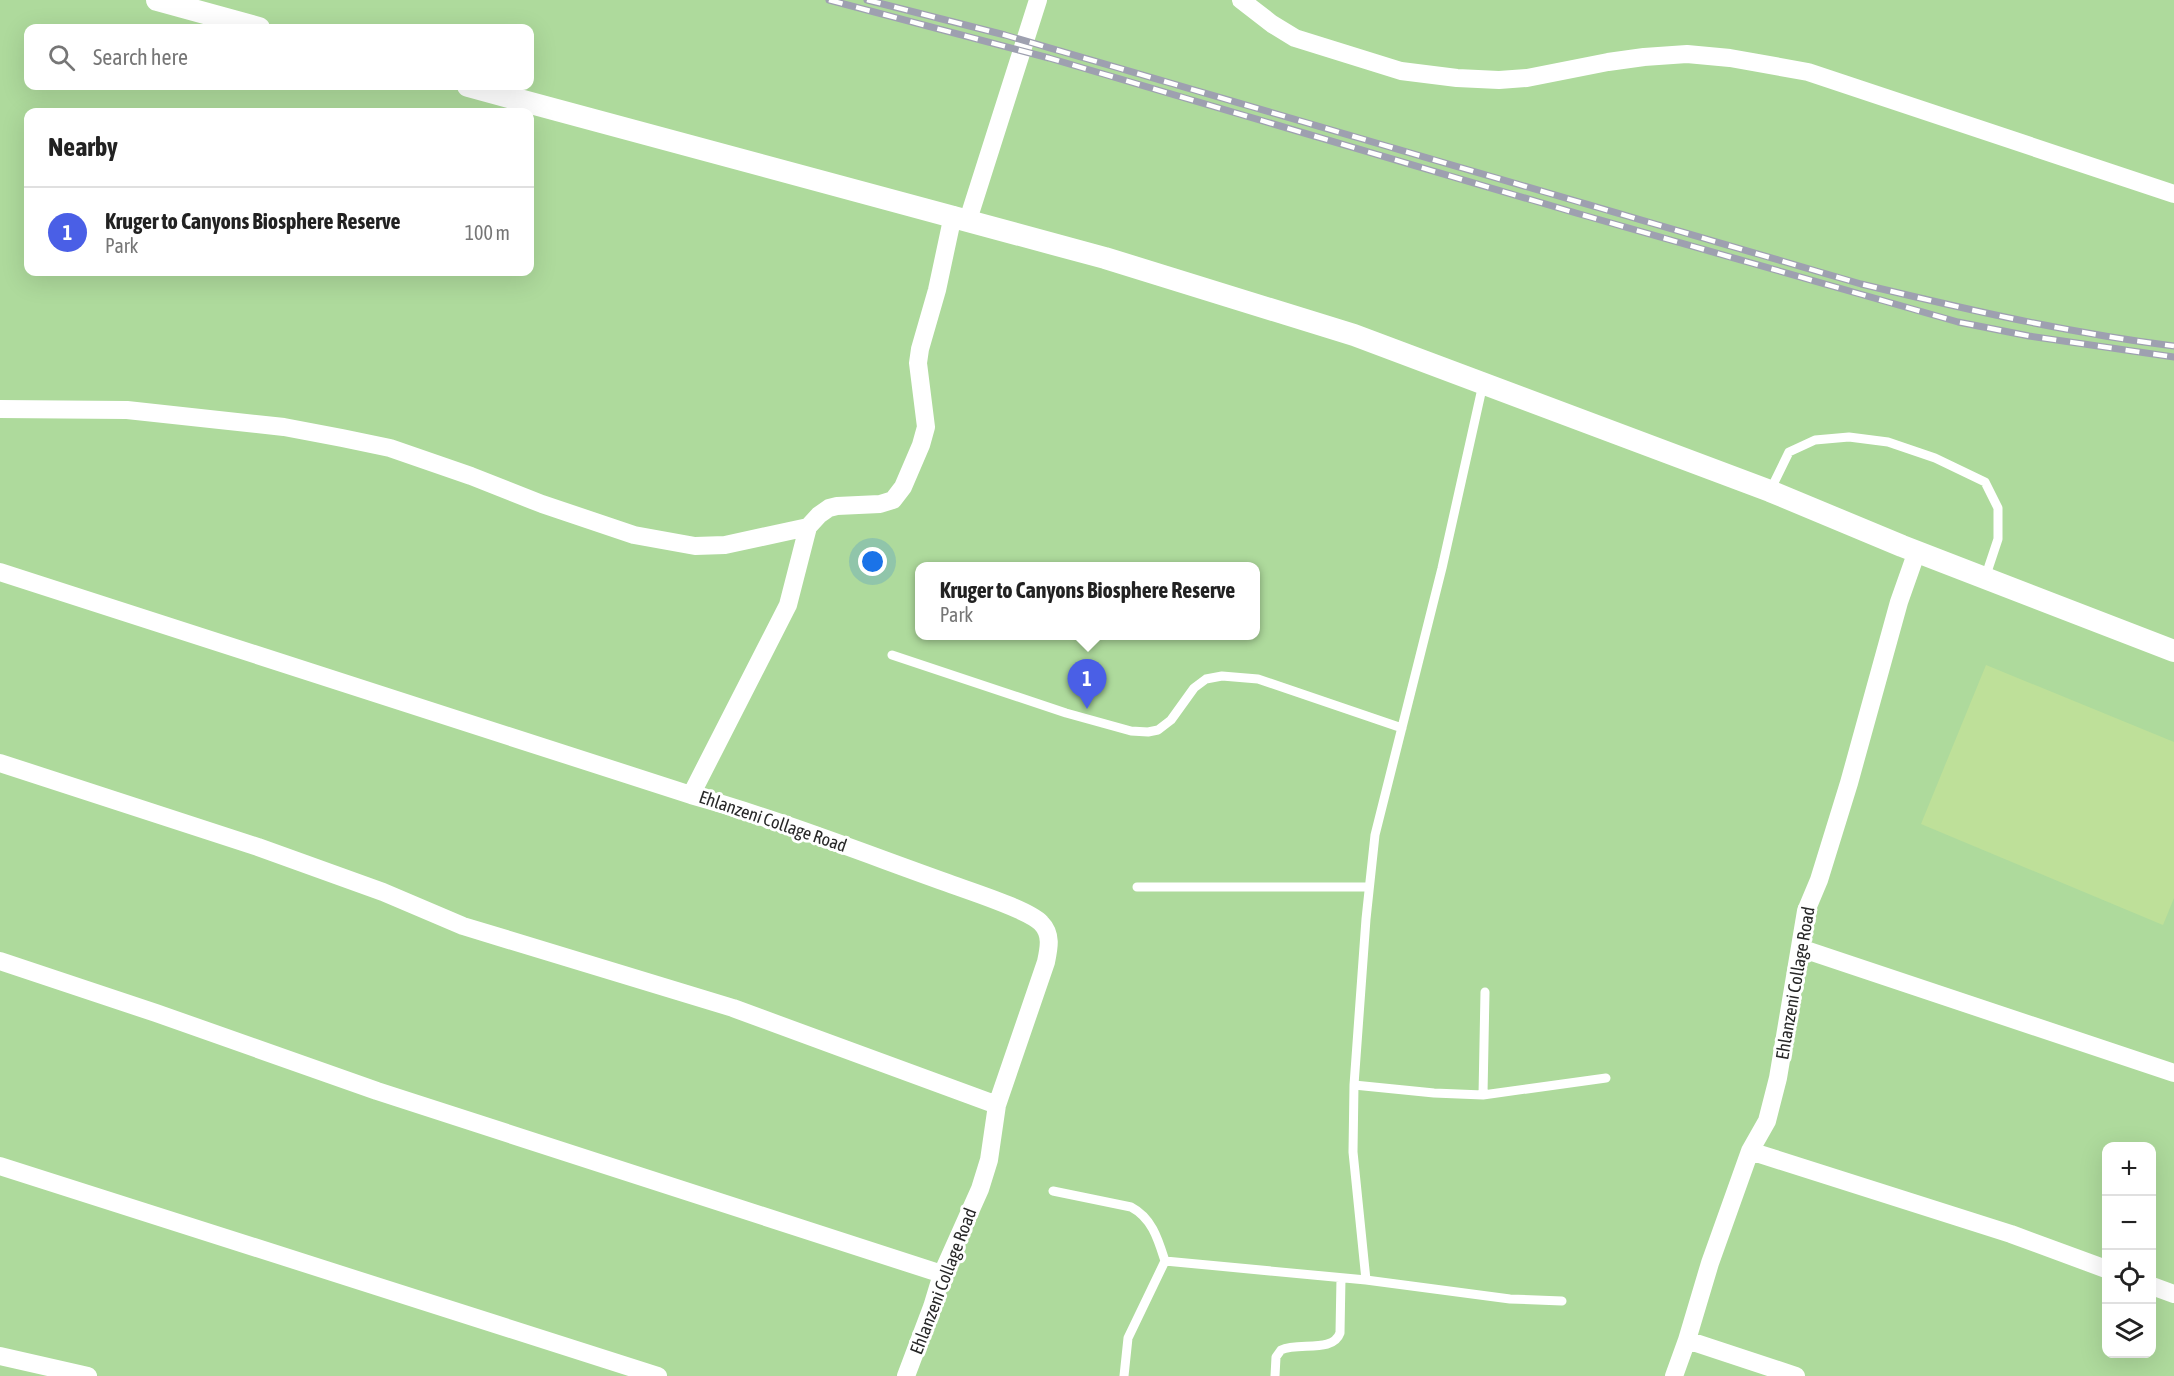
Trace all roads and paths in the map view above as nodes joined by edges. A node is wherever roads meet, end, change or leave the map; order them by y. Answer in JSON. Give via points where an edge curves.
{"nodes":[{"id":1,"x":157,"y":0,"type":"edge"},
{"id":2,"x":1241,"y":0,"type":"edge"},
{"id":3,"x":1037,"y":3,"type":"edge"},
{"id":4,"x":244,"y":24,"type":"edge"},
{"id":5,"x":483,"y":90,"type":"edge"},
{"id":6,"x":2174,"y":194,"type":"edge"},
{"id":7,"x":960,"y":218,"type":"junction"},
{"id":8,"x":1483,"y":382,"type":"junction"},
{"id":9,"x":0,"y":409,"type":"edge"},
{"id":10,"x":1770,"y":490,"type":"junction"},
{"id":11,"x":808,"y":527,"type":"junction"},
{"id":12,"x":1917,"y":551,"type":"junction"},
{"id":13,"x":0,"y":572,"type":"edge"},
{"id":14,"x":1985,"y":578,"type":"junction"},
{"id":15,"x":2174,"y":651,"type":"edge"},
{"id":16,"x":892,"y":655,"type":"dead end"},
{"id":17,"x":1402,"y":728,"type":"junction"},
{"id":18,"x":0,"y":763,"type":"edge"},
{"id":19,"x":692,"y":795,"type":"junction"},
{"id":20,"x":1137,"y":887,"type":"dead end"},
{"id":21,"x":1369,"y":887,"type":"junction"},
{"id":22,"x":1800,"y":948,"type":"junction"},
{"id":23,"x":0,"y":961,"type":"edge"},
{"id":24,"x":1485,"y":992,"type":"dead end"},
{"id":25,"x":2174,"y":1073,"type":"edge"},
{"id":26,"x":1606,"y":1078,"type":"dead end"},
{"id":27,"x":1354,"y":1085,"type":"junction"},
{"id":28,"x":1483,"y":1095,"type":"junction"},
{"id":29,"x":997,"y":1105,"type":"junction"},
{"id":30,"x":1750,"y":1151,"type":"junction"},
{"id":31,"x":0,"y":1166,"type":"edge"},
{"id":32,"x":1053,"y":1191,"type":"dead end"},
{"id":33,"x":1164,"y":1261,"type":"junction"},
{"id":34,"x":2102,"y":1268,"type":"edge"},
{"id":35,"x":942,"y":1274,"type":"junction"},
{"id":36,"x":1341,"y":1278,"type":"junction"},
{"id":37,"x":1366,"y":1280,"type":"junction"},
{"id":38,"x":2156,"y":1288,"type":"edge"},
{"id":39,"x":2174,"y":1294,"type":"edge"},
{"id":40,"x":1562,"y":1301,"type":"dead end"},
{"id":41,"x":1688,"y":1340,"type":"junction"},
{"id":42,"x":0,"y":1356,"type":"edge"},
{"id":43,"x":88,"y":1376,"type":"edge"},
{"id":44,"x":658,"y":1376,"type":"edge"},
{"id":45,"x":906,"y":1376,"type":"edge"},
{"id":46,"x":1124,"y":1376,"type":"edge"},
{"id":47,"x":1275,"y":1376,"type":"edge"},
{"id":48,"x":1674,"y":1376,"type":"edge"},
{"id":49,"x":1796,"y":1376,"type":"edge"}],
"edges":[{"from":1,"to":4,"type":"street"},
{"from":2,"to":6,"type":"street","via":[[1296,38],[1401,71],[1499,80],[1687,54],[1808,72]]},
{"from":3,"to":7,"type":"street"},
{"from":5,"to":7,"type":"street"},
{"from":7,"to":8,"type":"street","via":[[1116,261],[1345,332]]},
{"from":7,"to":11,"type":"street","via":[[920,349],[918,363],[926,428],[903,487],[893,500],[880,504],[829,508]]},
{"from":8,"to":10,"type":"street"},
{"from":8,"to":17,"type":"lane"},
{"from":9,"to":11,"type":"street","via":[[127,410],[284,427],[342,438],[390,448],[634,535],[695,546],[725,546]]},
{"from":10,"to":12,"type":"street"},
{"from":10,"to":14,"type":"lane","via":[[1789,452],[1815,440],[1849,437],[1888,442],[1935,458],[1985,482],[1998,508],[1998,539]]},
{"from":11,"to":19,"type":"street","name":"Ehlanzeni Collage Road","via":[[788,604]]},
{"from":12,"to":14,"type":"street"},
{"from":12,"to":22,"type":"street","name":"Ehlanzeni Collage Road","via":[[1849,783],[1806,911]]},
{"from":13,"to":19,"type":"street"},
{"from":14,"to":15,"type":"street"},
{"from":16,"to":17,"type":"lane","via":[[1131,731],[1158,730],[1171,720],[1194,688],[1206,679],[1222,676],[1258,679]]},
{"from":17,"to":21,"type":"lane","via":[[1375,835]]},
{"from":18,"to":29,"type":"street","via":[[268,851],[383,892],[463,926],[733,1008]]},
{"from":19,"to":29,"type":"street","name":"Ehlanzeni Collage Road","via":[[739,808],[996,900],[1041,922],[1049,945],[1046,962]]},
{"from":20,"to":21,"type":"lane"},
{"from":21,"to":27,"type":"lane"},
{"from":22,"to":25,"type":"street"},
{"from":22,"to":30,"type":"street","name":"Ehlanzeni Collage Road","via":[[1778,1078],[1767,1121]]},
{"from":23,"to":35,"type":"street","via":[[377,1091]]},
{"from":24,"to":28,"type":"lane"},
{"from":26,"to":28,"type":"lane"},
{"from":27,"to":28,"type":"lane"},
{"from":27,"to":37,"type":"lane","via":[[1353,1152]]},
{"from":29,"to":35,"type":"street","name":"Ehlanzeni Collage Road","via":[[980,1190]]},
{"from":30,"to":34,"type":"street","via":[[2011,1234]]},
{"from":30,"to":41,"type":"street","name":"Ehlanzeni Collage Road","via":[[1710,1263]]},
{"from":31,"to":44,"type":"street"},
{"from":32,"to":33,"type":"lane","via":[[1142,1212],[1152,1225]]},
{"from":33,"to":36,"type":"lane"},
{"from":33,"to":46,"type":"lane","via":[[1128,1338]]},
{"from":35,"to":45,"type":"street","name":"Ehlanzeni Collage Road"},
{"from":36,"to":37,"type":"lane"},
{"from":36,"to":47,"type":"lane","via":[[1338,1339],[1326,1345],[1281,1350],[1276,1357]]},
{"from":37,"to":40,"type":"lane","via":[[1468,1294]]},
{"from":38,"to":39,"type":"street"},
{"from":41,"to":48,"type":"street","name":"Ehlanzeni Collage Road"},
{"from":41,"to":49,"type":"street"},
{"from":42,"to":43,"type":"street"}]}
